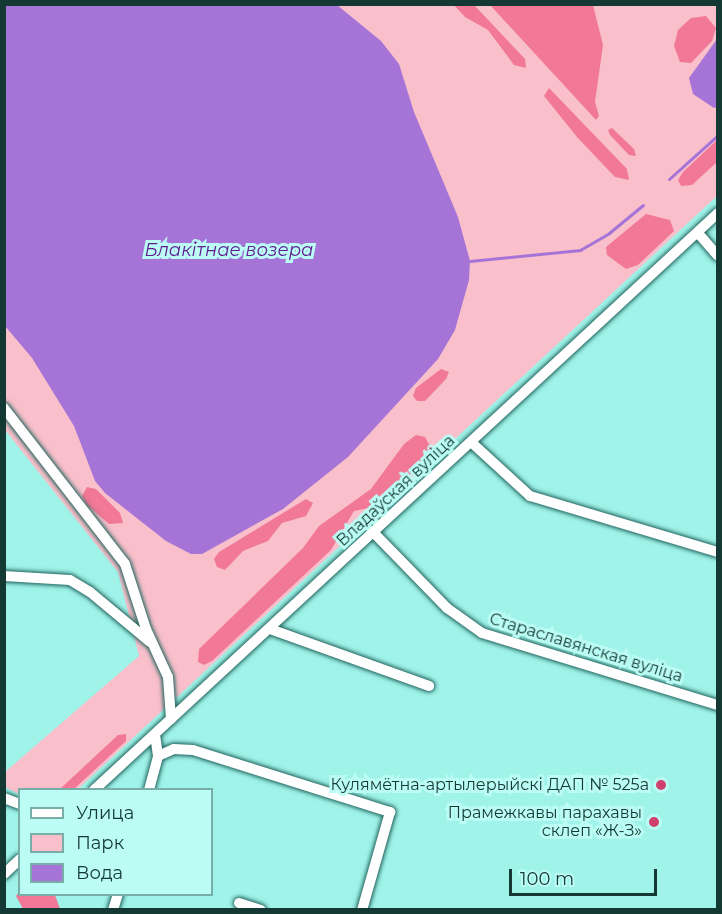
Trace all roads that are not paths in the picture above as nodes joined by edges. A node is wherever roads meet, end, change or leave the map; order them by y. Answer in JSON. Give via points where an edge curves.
{"nodes":[{"id":1,"x":717,"y":213,"type":"edge"},
{"id":2,"x":698,"y":233,"type":"junction"},
{"id":3,"x":717,"y":256,"type":"edge"},
{"id":4,"x":4,"y":408,"type":"edge"},
{"id":5,"x":471,"y":442,"type":"junction"},
{"id":6,"x":374,"y":533,"type":"junction"},
{"id":7,"x":717,"y":552,"type":"edge"},
{"id":8,"x":4,"y":576,"type":"edge"},
{"id":9,"x":270,"y":629,"type":"junction"},
{"id":10,"x":153,"y":644,"type":"junction"},
{"id":11,"x":429,"y":686,"type":"dead end"},
{"id":12,"x":717,"y":705,"type":"edge"},
{"id":13,"x":171,"y":719,"type":"junction"},
{"id":14,"x":155,"y":734,"type":"junction"},
{"id":15,"x":158,"y":756,"type":"junction"},
{"id":16,"x":95,"y":788,"type":"edge"},
{"id":17,"x":148,"y":788,"type":"edge"},
{"id":18,"x":18,"y":861,"type":"edge"},
{"id":19,"x":4,"y":874,"type":"edge"},
{"id":20,"x":238,"y":903,"type":"dead end"},
{"id":21,"x":261,"y":909,"type":"edge"},
{"id":22,"x":362,"y":909,"type":"edge"}],
"edges":[{"from":1,"to":2,"type":"street","name":"Владаўская вуліца"},
{"from":2,"to":3,"type":"street"},
{"from":2,"to":5,"type":"street","name":"Владаўская вуліца"},
{"from":4,"to":10,"type":"street","via":[[116,547],[132,580]]},
{"from":5,"to":6,"type":"street","name":"Владаўская вуліца"},
{"from":5,"to":7,"type":"street","via":[[530,496]]},
{"from":6,"to":9,"type":"street","name":"Владаўская вуліца"},
{"from":6,"to":12,"type":"street","name":"Стараславянская вуліца","via":[[447,608],[482,633]]},
{"from":8,"to":10,"type":"street","via":[[70,580]]},
{"from":9,"to":11,"type":"street"},
{"from":9,"to":13,"type":"street","name":"Владаўская вуліца"},
{"from":10,"to":13,"type":"street","via":[[168,676]]},
{"from":13,"to":14,"type":"street","name":"Владаўская вуліца"},
{"from":14,"to":15,"type":"street"},
{"from":14,"to":16,"type":"street","name":"Владаўская вуліца"},
{"from":15,"to":17,"type":"street"},
{"from":15,"to":22,"type":"street","via":[[174,749],[193,750],[390,812]]},
{"from":18,"to":19,"type":"street"},
{"from":20,"to":21,"type":"street"}]}
